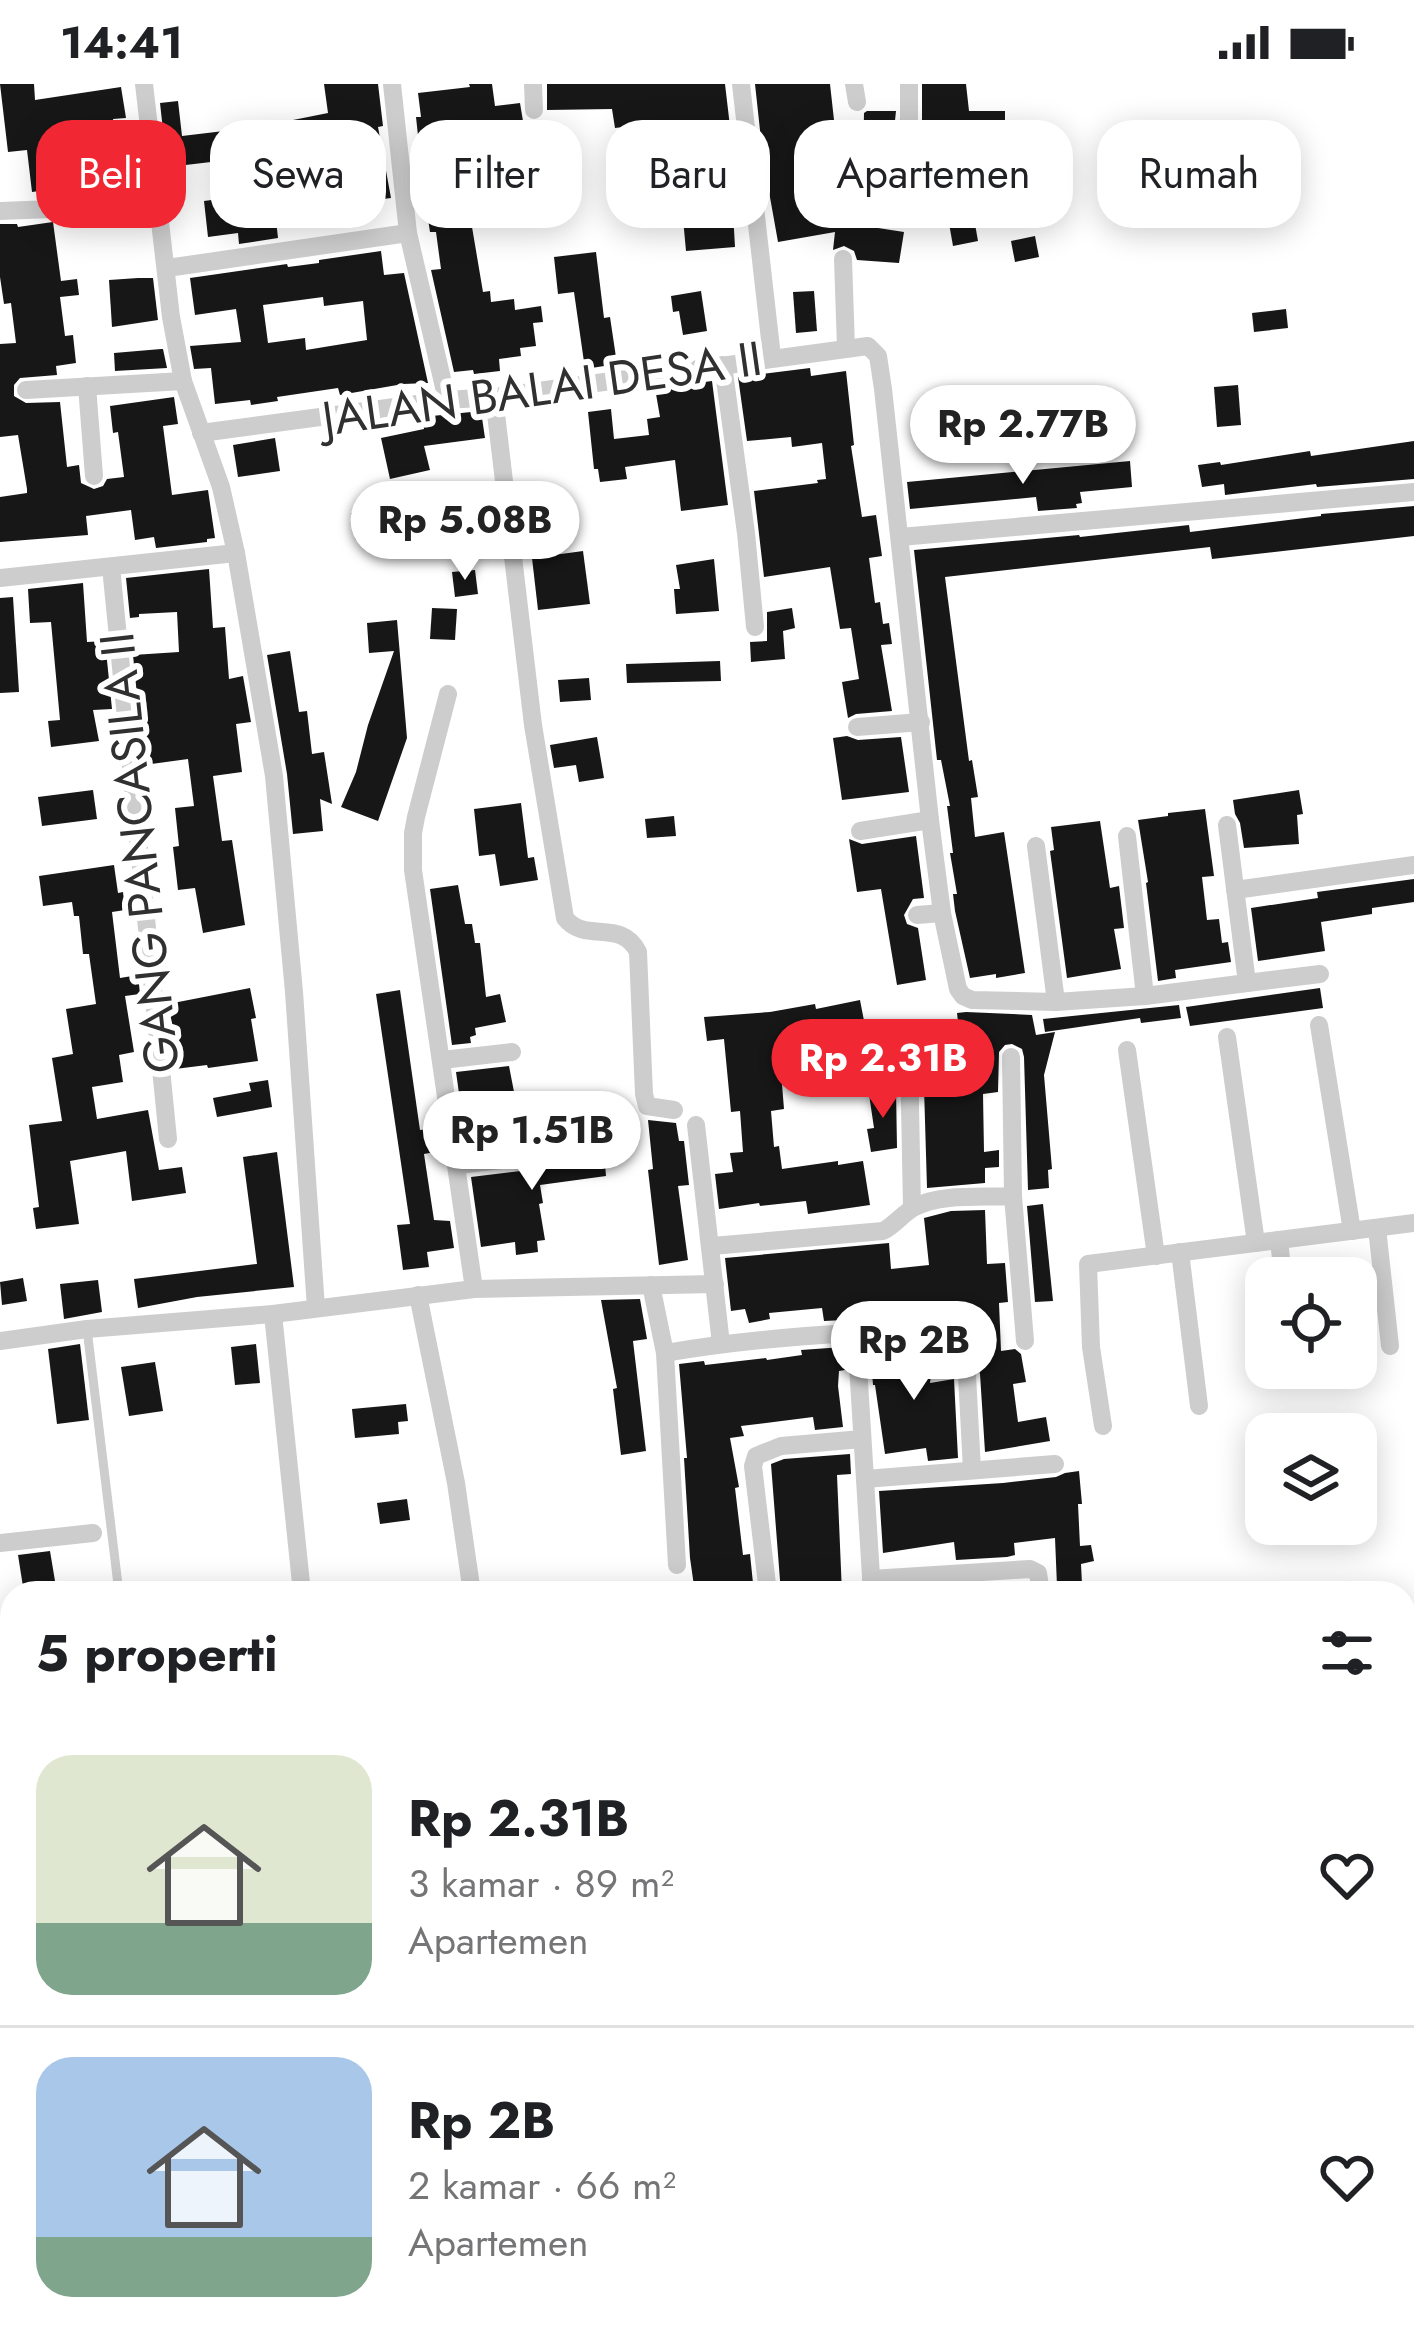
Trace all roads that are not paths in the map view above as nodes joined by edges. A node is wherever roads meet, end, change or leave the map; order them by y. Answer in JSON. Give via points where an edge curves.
{"nodes":[{"id":1,"x":144,"y":84,"type":"edge"},
{"id":2,"x":392,"y":84,"type":"edge"},
{"id":3,"x":532,"y":84,"type":"edge"},
{"id":4,"x":741,"y":84,"type":"edge"},
{"id":5,"x":909,"y":84,"type":"edge"},
{"id":6,"x":534,"y":110,"type":"dead end"},
{"id":7,"x":148,"y":120,"type":"edge"},
{"id":8,"x":909,"y":120,"type":"edge"},
{"id":9,"x":36,"y":209,"type":"edge"},
{"id":10,"x":0,"y":210,"type":"edge"},
{"id":11,"x":161,"y":228,"type":"edge"},
{"id":12,"x":408,"y":233,"type":"junction"},
{"id":13,"x":843,"y":260,"type":"dead end"},
{"id":14,"x":167,"y":268,"type":"junction"},
{"id":15,"x":846,"y":348,"type":"junction"},
{"id":16,"x":772,"y":357,"type":"junction"},
{"id":17,"x":723,"y":365,"type":"junction"},
{"id":18,"x":183,"y":381,"type":"junction"},
{"id":19,"x":87,"y":386,"type":"junction"},
{"id":20,"x":26,"y":390,"type":"dead end"},
{"id":21,"x":494,"y":397,"type":"junction"},
{"id":22,"x":447,"y":400,"type":"junction"},
{"id":23,"x":202,"y":433,"type":"junction"},
{"id":24,"x":94,"y":476,"type":"dead end"},
{"id":25,"x":1414,"y":492,"type":"edge"},
{"id":26,"x":900,"y":537,"type":"junction"},
{"id":27,"x":236,"y":554,"type":"junction"},
{"id":28,"x":111,"y":567,"type":"junction"},
{"id":29,"x":0,"y":578,"type":"edge"},
{"id":30,"x":755,"y":627,"type":"dead end"},
{"id":31,"x":448,"y":694,"type":"dead end"},
{"id":32,"x":921,"y":722,"type":"junction"},
{"id":33,"x":857,"y":728,"type":"dead end"},
{"id":34,"x":930,"y":820,"type":"junction"},
{"id":35,"x":1227,"y":825,"type":"dead end"},
{"id":36,"x":860,"y":830,"type":"dead end"},
{"id":37,"x":1127,"y":836,"type":"dead end"},
{"id":38,"x":1036,"y":846,"type":"dead end"},
{"id":39,"x":1414,"y":865,"type":"edge"},
{"id":40,"x":1235,"y":890,"type":"junction"},
{"id":41,"x":942,"y":913,"type":"junction"},
{"id":42,"x":917,"y":915,"type":"dead end"},
{"id":43,"x":1320,"y":974,"type":"dead end"},
{"id":44,"x":1246,"y":983,"type":"junction"},
{"id":45,"x":1145,"y":996,"type":"junction"},
{"id":46,"x":1056,"y":1002,"type":"junction"},
{"id":47,"x":1319,"y":1025,"type":"dead end"},
{"id":48,"x":1227,"y":1037,"type":"dead end"},
{"id":49,"x":1127,"y":1050,"type":"dead end"},
{"id":50,"x":512,"y":1052,"type":"dead end"},
{"id":51,"x":909,"y":1054,"type":"dead end"},
{"id":52,"x":1011,"y":1057,"type":"dead end"},
{"id":53,"x":442,"y":1060,"type":"junction"},
{"id":54,"x":674,"y":1110,"type":"dead end"},
{"id":55,"x":695,"y":1125,"type":"dead end"},
{"id":56,"x":168,"y":1139,"type":"dead end"},
{"id":57,"x":536,"y":1156,"type":"dead end"},
{"id":58,"x":458,"y":1165,"type":"junction"},
{"id":59,"x":1013,"y":1196,"type":"junction"},
{"id":60,"x":912,"y":1208,"type":"junction"},
{"id":61,"x":1414,"y":1223,"type":"edge"},
{"id":62,"x":1377,"y":1228,"type":"junction"},
{"id":63,"x":1352,"y":1231,"type":"junction"},
{"id":64,"x":1279,"y":1240,"type":"junction"},
{"id":65,"x":1256,"y":1243,"type":"junction"},
{"id":66,"x":712,"y":1246,"type":"junction"},
{"id":67,"x":1180,"y":1252,"type":"junction"},
{"id":68,"x":1156,"y":1256,"type":"junction"},
{"id":69,"x":1281,"y":1257,"type":"edge"},
{"id":70,"x":716,"y":1284,"type":"junction"},
{"id":71,"x":651,"y":1285,"type":"junction"},
{"id":72,"x":474,"y":1289,"type":"junction"},
{"id":73,"x":418,"y":1295,"type":"junction"},
{"id":74,"x":316,"y":1308,"type":"junction"},
{"id":75,"x":273,"y":1314,"type":"junction"},
{"id":76,"x":87,"y":1329,"type":"junction"},
{"id":77,"x":932,"y":1330,"type":"dead end"},
{"id":78,"x":856,"y":1333,"type":"junction"},
{"id":79,"x":0,"y":1341,"type":"edge"},
{"id":80,"x":1025,"y":1341,"type":"dead end"},
{"id":81,"x":721,"y":1344,"type":"junction"},
{"id":82,"x":1390,"y":1346,"type":"dead end"},
{"id":83,"x":664,"y":1353,"type":"junction"},
{"id":84,"x":967,"y":1375,"type":"dead end"},
{"id":85,"x":1199,"y":1406,"type":"dead end"},
{"id":86,"x":1103,"y":1426,"type":"dead end"},
{"id":87,"x":862,"y":1439,"type":"junction"},
{"id":88,"x":1054,"y":1464,"type":"dead end"},
{"id":89,"x":972,"y":1470,"type":"junction"},
{"id":90,"x":865,"y":1479,"type":"junction"},
{"id":91,"x":93,"y":1533,"type":"dead end"},
{"id":92,"x":0,"y":1543,"type":"edge"},
{"id":93,"x":677,"y":1565,"type":"dead end"},
{"id":94,"x":118,"y":1581,"type":"edge"},
{"id":95,"x":301,"y":1581,"type":"edge"},
{"id":96,"x":470,"y":1581,"type":"edge"},
{"id":97,"x":767,"y":1581,"type":"edge"},
{"id":98,"x":872,"y":1581,"type":"edge"},
{"id":99,"x":918,"y":1581,"type":"edge"},
{"id":100,"x":1040,"y":1581,"type":"edge"}],
"edges":[{"from":1,"to":7,"type":"street"},
{"from":2,"to":12,"type":"street"},
{"from":3,"to":6,"type":"street"},
{"from":4,"to":16,"type":"street"},
{"from":5,"to":8,"type":"street"},
{"from":9,"to":10,"type":"street"},
{"from":11,"to":14,"type":"street"},
{"from":12,"to":14,"type":"street"},
{"from":12,"to":22,"type":"street"},
{"from":13,"to":15,"type":"street"},
{"from":14,"to":18,"type":"street"},
{"from":15,"to":16,"type":"street","name":"JALAN BALAI DESA II"},
{"from":15,"to":26,"type":"street","name":"JALAN BALAI DESA II","via":[[868,346],[878,356]]},
{"from":16,"to":17,"type":"street","name":"JALAN BALAI DESA II"},
{"from":17,"to":21,"type":"street","name":"JALAN BALAI DESA II"},
{"from":17,"to":30,"type":"street"},
{"from":18,"to":19,"type":"street"},
{"from":18,"to":23,"type":"street"},
{"from":19,"to":20,"type":"street"},
{"from":19,"to":24,"type":"street"},
{"from":21,"to":22,"type":"street","name":"JALAN BALAI DESA II"},
{"from":21,"to":54,"type":"street","via":[[565,918],[569,926],[633,941],[644,1094],[647,1106]]},
{"from":22,"to":23,"type":"street","name":"JALAN BALAI DESA II"},
{"from":23,"to":27,"type":"street"},
{"from":25,"to":26,"type":"street"},
{"from":26,"to":32,"type":"street"},
{"from":27,"to":28,"type":"street"},
{"from":27,"to":74,"type":"street","via":[[274,776]]},
{"from":28,"to":29,"type":"street"},
{"from":28,"to":56,"type":"street","name":"GANG PANCASILA II"},
{"from":31,"to":53,"type":"street","via":[[412,833]]},
{"from":32,"to":33,"type":"street"},
{"from":32,"to":34,"type":"street"},
{"from":34,"to":36,"type":"street"},
{"from":34,"to":41,"type":"street"},
{"from":35,"to":40,"type":"street"},
{"from":37,"to":45,"type":"street"},
{"from":38,"to":46,"type":"street"},
{"from":39,"to":40,"type":"street"},
{"from":40,"to":44,"type":"street"},
{"from":41,"to":42,"type":"street"},
{"from":41,"to":46,"type":"street","via":[[963,996]]},
{"from":43,"to":44,"type":"street"},
{"from":44,"to":45,"type":"street"},
{"from":45,"to":46,"type":"street"},
{"from":47,"to":63,"type":"street"},
{"from":48,"to":65,"type":"street"},
{"from":49,"to":68,"type":"street"},
{"from":50,"to":53,"type":"street"},
{"from":51,"to":60,"type":"street"},
{"from":52,"to":59,"type":"street"},
{"from":53,"to":58,"type":"street"},
{"from":55,"to":66,"type":"street"},
{"from":57,"to":58,"type":"street"},
{"from":58,"to":72,"type":"street"},
{"from":59,"to":60,"type":"street"},
{"from":59,"to":80,"type":"street"},
{"from":60,"to":66,"type":"street","via":[[884,1231]]},
{"from":61,"to":62,"type":"street"},
{"from":62,"to":63,"type":"street"},
{"from":62,"to":82,"type":"street"},
{"from":63,"to":64,"type":"street"},
{"from":64,"to":65,"type":"street"},
{"from":64,"to":69,"type":"street"},
{"from":65,"to":67,"type":"street"},
{"from":66,"to":70,"type":"street"},
{"from":67,"to":68,"type":"street"},
{"from":67,"to":85,"type":"street"},
{"from":68,"to":86,"type":"street","via":[[1088,1264]]},
{"from":70,"to":71,"type":"street"},
{"from":70,"to":81,"type":"street"},
{"from":71,"to":72,"type":"street"},
{"from":71,"to":83,"type":"street"},
{"from":72,"to":73,"type":"street"},
{"from":73,"to":74,"type":"street"},
{"from":73,"to":96,"type":"street"},
{"from":74,"to":75,"type":"street"},
{"from":75,"to":76,"type":"street"},
{"from":75,"to":95,"type":"street"},
{"from":76,"to":79,"type":"street"},
{"from":76,"to":94,"type":"lane"},
{"from":77,"to":78,"type":"street"},
{"from":78,"to":81,"type":"street"},
{"from":78,"to":87,"type":"street"},
{"from":81,"to":83,"type":"street"},
{"from":83,"to":93,"type":"street"},
{"from":84,"to":89,"type":"street"},
{"from":87,"to":90,"type":"street"},
{"from":87,"to":97,"type":"street","via":[[756,1456]]},
{"from":88,"to":89,"type":"street"},
{"from":89,"to":90,"type":"street"},
{"from":90,"to":98,"type":"street"},
{"from":91,"to":92,"type":"street"},
{"from":99,"to":100,"type":"street","via":[[1030,1569]]}]}
